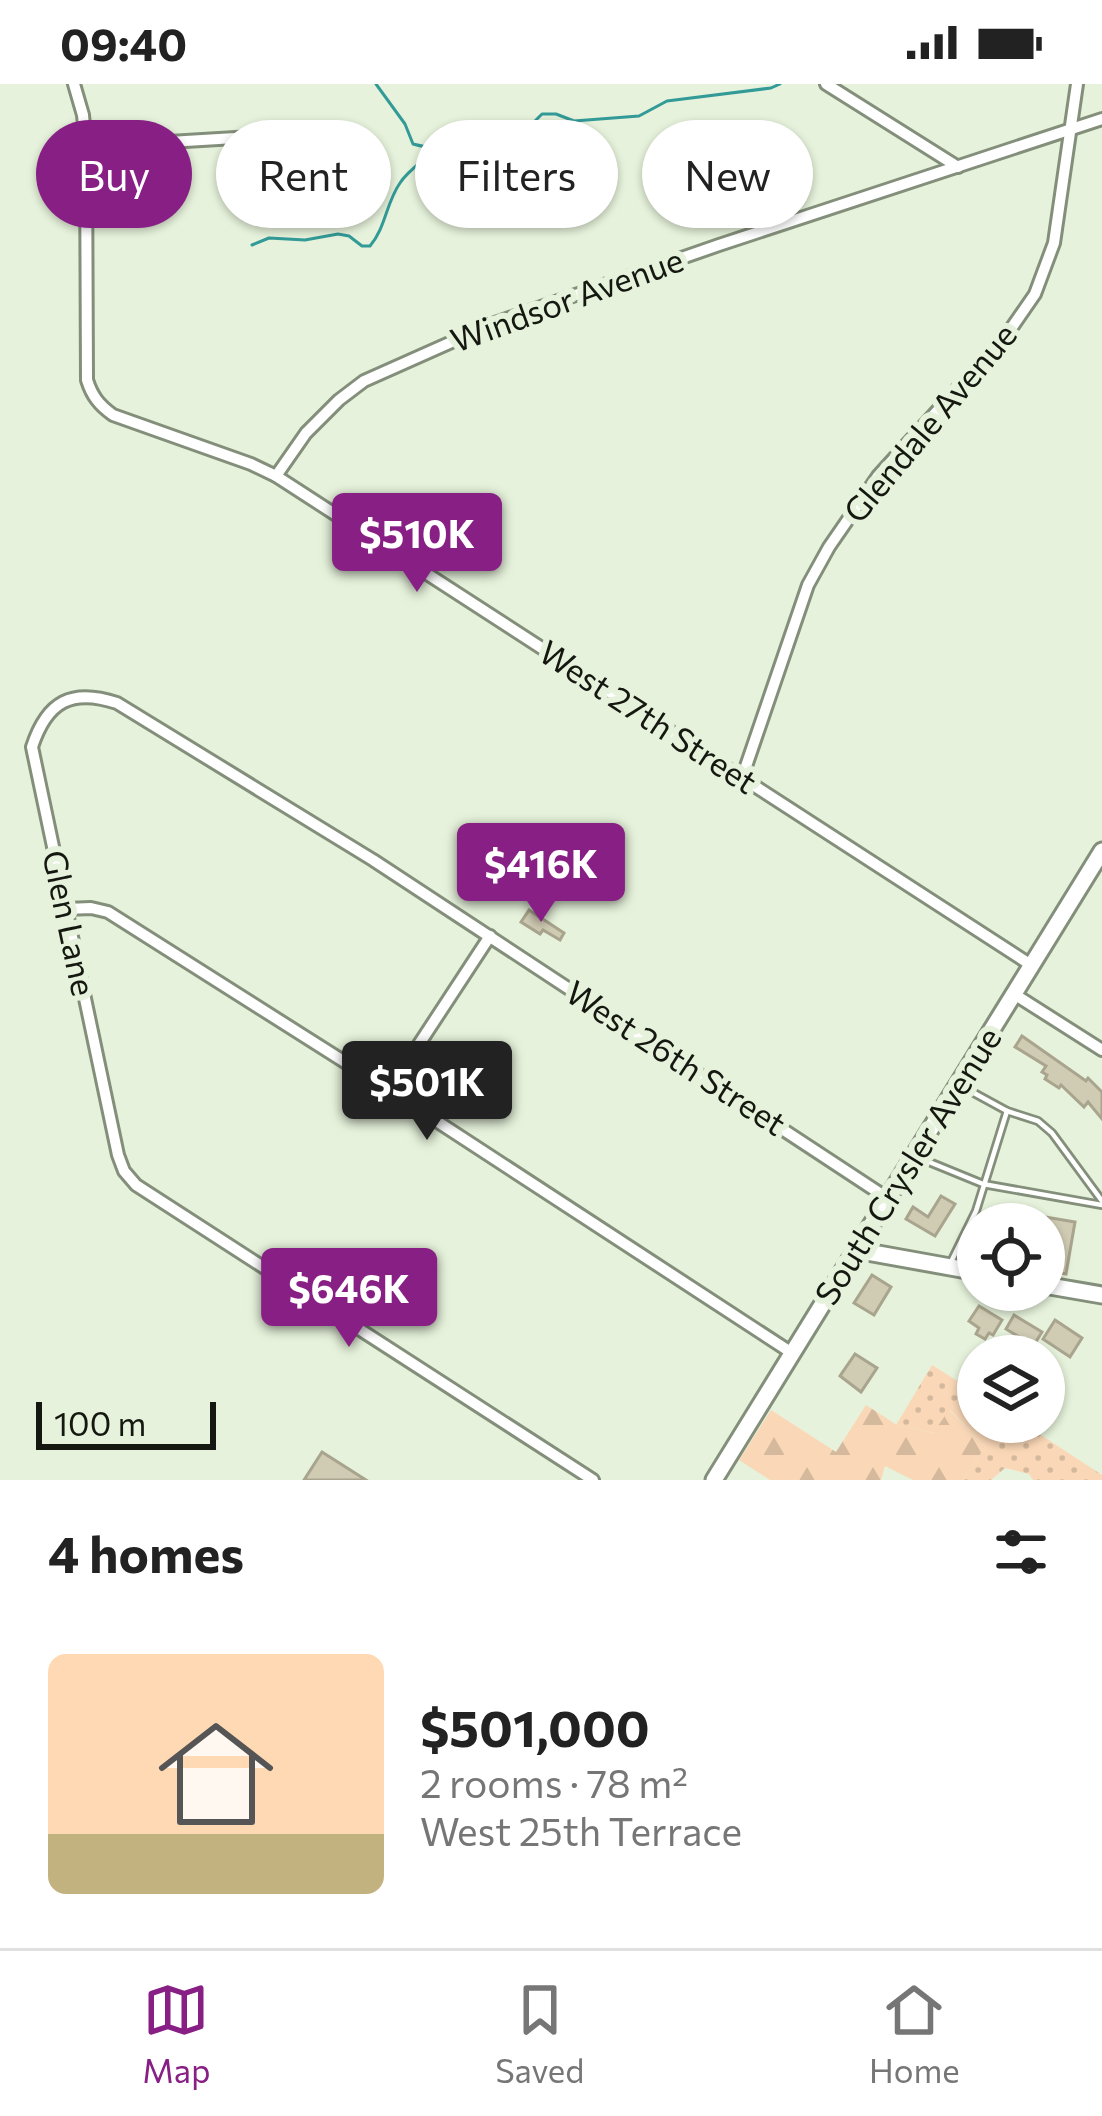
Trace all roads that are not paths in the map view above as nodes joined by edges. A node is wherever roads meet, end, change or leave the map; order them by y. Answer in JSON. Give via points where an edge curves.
{"nodes":[{"id":1,"x":74,"y":84,"type":"edge"},
{"id":2,"x":826,"y":84,"type":"edge"},
{"id":3,"x":1077,"y":84,"type":"edge"},
{"id":4,"x":1102,"y":119,"type":"edge"},
{"id":5,"x":83,"y":120,"type":"edge"},
{"id":6,"x":1072,"y":130,"type":"junction"},
{"id":7,"x":958,"y":167,"type":"junction"},
{"id":8,"x":86,"y":228,"type":"edge"},
{"id":9,"x":276,"y":476,"type":"junction"},
{"id":10,"x":95,"y":696,"type":"joint"},
{"id":11,"x":742,"y":778,"type":"junction"},
{"id":12,"x":1102,"y":851,"type":"edge"},
{"id":13,"x":66,"y":909,"type":"junction"},
{"id":14,"x":490,"y":936,"type":"junction"},
{"id":15,"x":1031,"y":965,"type":"junction"},
{"id":16,"x":1014,"y":994,"type":"junction"},
{"id":17,"x":1102,"y":1050,"type":"edge"},
{"id":18,"x":958,"y":1084,"type":"junction"},
{"id":19,"x":388,"y":1090,"type":"junction"},
{"id":20,"x":1006,"y":1111,"type":"junction"},
{"id":21,"x":914,"y":1156,"type":"junction"},
{"id":22,"x":983,"y":1184,"type":"junction"},
{"id":23,"x":887,"y":1198,"type":"junction"},
{"id":24,"x":1102,"y":1203,"type":"edge"},
{"id":25,"x":856,"y":1250,"type":"junction"},
{"id":26,"x":948,"y":1267,"type":"junction"},
{"id":27,"x":957,"y":1268,"type":"edge"},
{"id":28,"x":1065,"y":1289,"type":"edge"},
{"id":29,"x":1102,"y":1295,"type":"edge"},
{"id":30,"x":792,"y":1353,"type":"junction"},
{"id":31,"x":593,"y":1480,"type":"edge"},
{"id":32,"x":714,"y":1480,"type":"edge"}],
"edges":[{"from":1,"to":5,"type":"street","name":"West 27th Street"},
{"from":2,"to":7,"type":"street"},
{"from":3,"to":6,"type":"street","name":"Glendale Avenue"},
{"from":4,"to":6,"type":"street","name":"Windsor Avenue"},
{"from":6,"to":7,"type":"street","name":"Windsor Avenue"},
{"from":6,"to":11,"type":"street","name":"Glendale Avenue","via":[[1054,243],[1035,294],[878,476],[829,547],[808,585]]},
{"from":7,"to":9,"type":"street","name":"Windsor Avenue","via":[[431,350],[339,400]]},
{"from":8,"to":9,"type":"street","name":"West 27th Street","via":[[87,380],[101,406]]},
{"from":9,"to":11,"type":"street","name":"West 27th Street"},
{"from":10,"to":13,"type":"street","name":"Glen Lane","via":[[52,708],[32,747]]},
{"from":10,"to":14,"type":"street","name":"West 26th Street"},
{"from":11,"to":15,"type":"street","name":"West 27th Street"},
{"from":12,"to":15,"type":"main road","name":"South Crysler Avenue"},
{"from":13,"to":19,"type":"street","via":[[108,912]]},
{"from":13,"to":31,"type":"street","name":"Glen Lane","via":[[118,1155],[134,1183]]},
{"from":14,"to":19,"type":"street"},
{"from":14,"to":23,"type":"street","name":"West 26th Street"},
{"from":15,"to":16,"type":"main road","name":"South Crysler Avenue"},
{"from":16,"to":17,"type":"street"},
{"from":16,"to":18,"type":"main road","name":"South Crysler Avenue"},
{"from":18,"to":20,"type":"lane"},
{"from":18,"to":21,"type":"main road","name":"South Crysler Avenue"},
{"from":19,"to":30,"type":"street"},
{"from":20,"to":22,"type":"lane"},
{"from":20,"to":24,"type":"lane","via":[[1052,1133]]},
{"from":21,"to":22,"type":"lane"},
{"from":21,"to":23,"type":"main road","name":"South Crysler Avenue"},
{"from":22,"to":24,"type":"lane"},
{"from":22,"to":26,"type":"lane"},
{"from":23,"to":25,"type":"main road","name":"South Crysler Avenue"},
{"from":25,"to":26,"type":"main road"},
{"from":25,"to":30,"type":"main road","name":"South Crysler Avenue"},
{"from":26,"to":27,"type":"main road"},
{"from":28,"to":29,"type":"main road"},
{"from":30,"to":32,"type":"main road","name":"South Crysler Avenue"}]}
